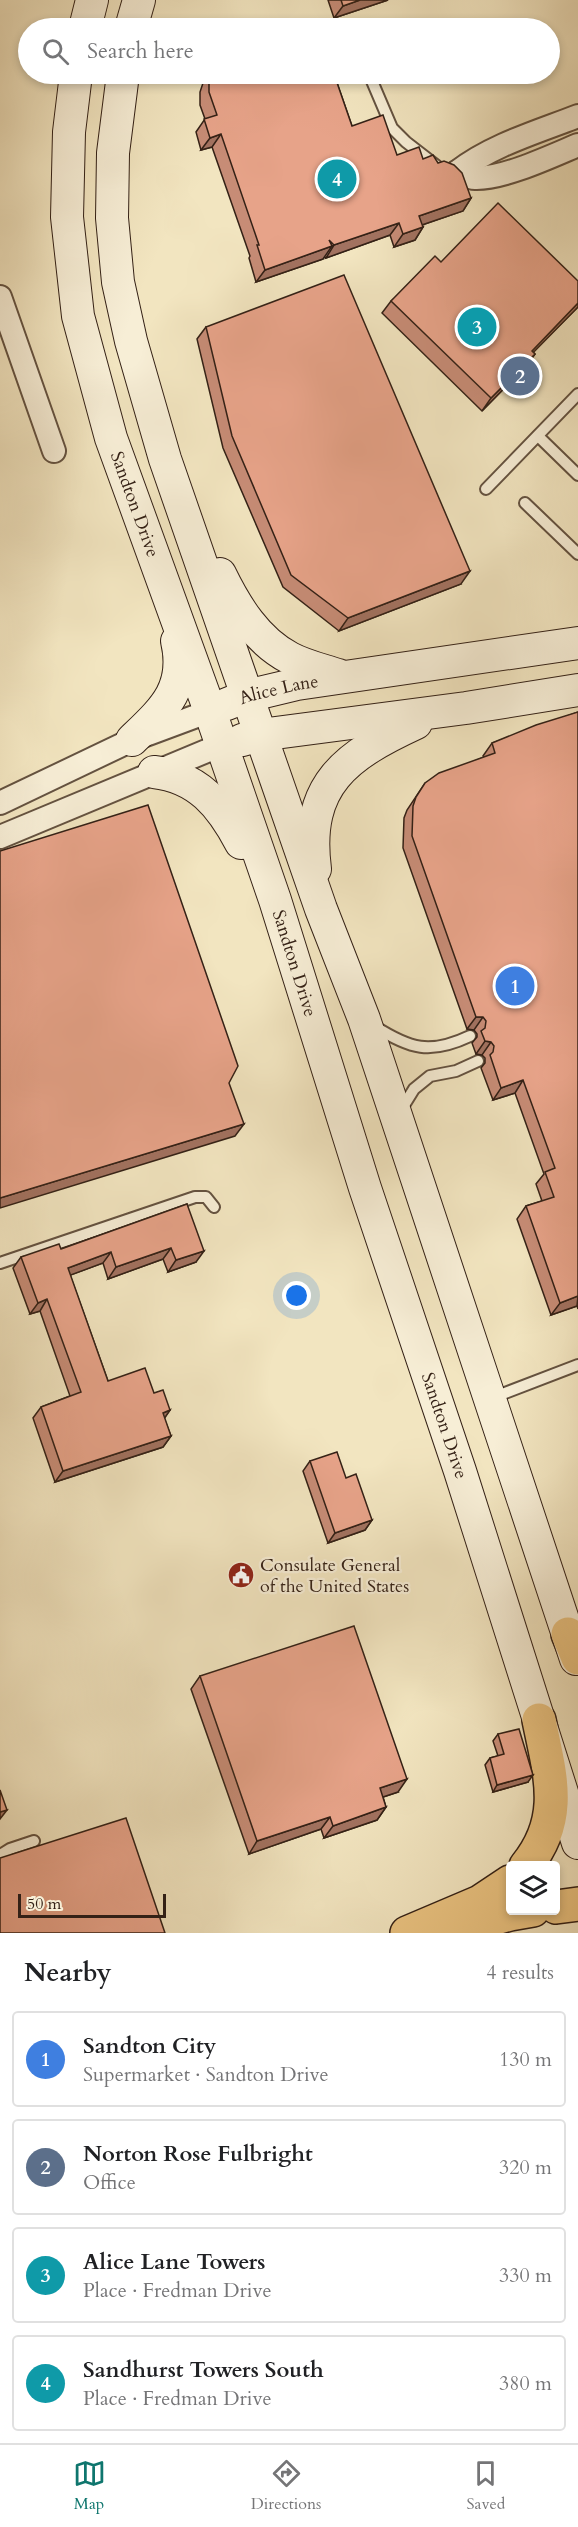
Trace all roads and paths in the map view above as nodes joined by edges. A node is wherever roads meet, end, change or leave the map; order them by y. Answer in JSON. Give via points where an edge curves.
{"nodes":[{"id":1,"x":92,"y":0,"type":"edge"},
{"id":2,"x":139,"y":0,"type":"edge"},
{"id":3,"x":88,"y":18,"type":"edge"},
{"id":4,"x":134,"y":18,"type":"edge"},
{"id":5,"x":75,"y":84,"type":"edge"},
{"id":6,"x":122,"y":84,"type":"edge"},
{"id":7,"x":373,"y":84,"type":"edge"},
{"id":8,"x":576,"y":124,"type":"edge"},
{"id":9,"x":578,"y":145,"type":"edge"},
{"id":10,"x":457,"y":172,"type":"junction"},
{"id":11,"x":0,"y":297,"type":"edge"},
{"id":12,"x":577,"y":398,"type":"edge"},
{"id":13,"x":537,"y":436,"type":"junction"},
{"id":14,"x":54,"y":451,"type":"dead end"},
{"id":15,"x":165,"y":459,"type":"junction"},
{"id":16,"x":578,"y":475,"type":"edge"},
{"id":17,"x":486,"y":489,"type":"dead end"},
{"id":18,"x":525,"y":503,"type":"dead end"},
{"id":19,"x":578,"y":554,"type":"edge"},
{"id":20,"x":167,"y":597,"type":"junction"},
{"id":21,"x":578,"y":643,"type":"edge"},
{"id":22,"x":345,"y":677,"type":"junction"},
{"id":23,"x":578,"y":690,"type":"edge"},
{"id":24,"x":247,"y":696,"type":"junction"},
{"id":25,"x":466,"y":708,"type":"junction"},
{"id":26,"x":210,"y":711,"type":"junction"},
{"id":27,"x":260,"y":735,"type":"junction"},
{"id":28,"x":132,"y":740,"type":"junction"},
{"id":29,"x":221,"y":745,"type":"junction"},
{"id":30,"x":154,"y":772,"type":"junction"},
{"id":31,"x":0,"y":803,"type":"edge"},
{"id":32,"x":0,"y":837,"type":"edge"},
{"id":33,"x":275,"y":900,"type":"junction"},
{"id":34,"x":321,"y":909,"type":"junction"},
{"id":35,"x":364,"y":1020,"type":"junction"},
{"id":36,"x":470,"y":1036,"type":"dead end"},
{"id":37,"x":478,"y":1061,"type":"dead end"},
{"id":38,"x":396,"y":1118,"type":"junction"},
{"id":39,"x":214,"y":1207,"type":"dead end"},
{"id":40,"x":0,"y":1263,"type":"edge"},
{"id":41,"x":578,"y":1365,"type":"edge"},
{"id":42,"x":489,"y":1400,"type":"junction"},
{"id":43,"x":573,"y":1646,"type":"edge"},
{"id":44,"x":578,"y":1666,"type":"edge"},
{"id":45,"x":539,"y":1720,"type":"junction"},
{"id":46,"x":34,"y":1841,"type":"dead end"},
{"id":47,"x":578,"y":1844,"type":"edge"},
{"id":48,"x":2,"y":1854,"type":"dead end"},
{"id":49,"x":529,"y":1861,"type":"edge"},
{"id":50,"x":506,"y":1885,"type":"edge"},
{"id":51,"x":578,"y":1904,"type":"edge"},
{"id":52,"x":560,"y":1906,"type":"edge"},
{"id":53,"x":506,"y":1915,"type":"edge"},
{"id":54,"x":408,"y":1933,"type":"edge"},
{"id":55,"x":440,"y":1933,"type":"edge"}],
"edges":[{"from":1,"to":3,"type":"main road"},
{"from":2,"to":4,"type":"main road"},
{"from":5,"to":20,"type":"main road","name":"Sandton Drive","via":[[67,217],[78,316],[111,438]]},
{"from":6,"to":15,"type":"main road","via":[[113,153],[112,218],[118,282]]},
{"from":7,"to":10,"type":"lane","via":[[392,128],[405,142],[438,166]]},
{"from":8,"to":10,"type":"street","via":[[506,144]]},
{"from":9,"to":10,"type":"street","via":[[492,175],[474,178]]},
{"from":11,"to":14,"type":"street"},
{"from":12,"to":13,"type":"lane"},
{"from":13,"to":16,"type":"lane"},
{"from":13,"to":17,"type":"lane"},
{"from":15,"to":22,"type":"main road","via":[[230,594],[250,624],[291,659]]},
{"from":15,"to":24,"type":"main road"},
{"from":18,"to":19,"type":"lane"},
{"from":20,"to":26,"type":"main road","name":"Sandton Drive"},
{"from":20,"to":28,"type":"main road","via":[[181,657],[179,675],[168,703]]},
{"from":21,"to":22,"type":"main road","name":"Alice Lane"},
{"from":22,"to":24,"type":"main road","name":"Alice Lane"},
{"from":23,"to":25,"type":"main road"},
{"from":24,"to":26,"type":"main road","name":"Alice Lane"},
{"from":24,"to":27,"type":"main road"},
{"from":25,"to":27,"type":"main road"},
{"from":25,"to":34,"type":"main road","via":[[421,721],[367,747],[346,763],[327,788],[314,831]]},
{"from":26,"to":28,"type":"street","name":"Alice Lane"},
{"from":26,"to":29,"type":"main road","name":"Sandton Drive"},
{"from":27,"to":29,"type":"main road"},
{"from":27,"to":34,"type":"main road"},
{"from":28,"to":31,"type":"street","name":"Alice Lane"},
{"from":29,"to":30,"type":"street"},
{"from":29,"to":33,"type":"main road","name":"Sandton Drive"},
{"from":30,"to":32,"type":"street"},
{"from":30,"to":33,"type":"main road","via":[[184,779],[209,795]]},
{"from":33,"to":45,"type":"main road","name":"Sandton Drive","via":[[364,1188]]},
{"from":34,"to":35,"type":"main road"},
{"from":35,"to":36,"type":"lane","via":[[397,1041],[426,1049]]},
{"from":35,"to":38,"type":"main road"},
{"from":37,"to":38,"type":"lane","via":[[430,1076],[414,1089]]},
{"from":38,"to":42,"type":"main road"},
{"from":39,"to":40,"type":"lane","via":[[206,1197],[195,1197]]},
{"from":41,"to":42,"type":"lane"},
{"from":42,"to":43,"type":"main road"},
{"from":43,"to":44,"type":"main road"},
{"from":45,"to":47,"type":"main road","name":"Sandton Drive"},
{"from":45,"to":49,"type":"main road","via":[[552,1783],[552,1814],[545,1838]]},
{"from":46,"to":48,"type":"lane"},
{"from":50,"to":54,"type":"main road","via":[[480,1902]]},
{"from":51,"to":52,"type":"main road"},
{"from":53,"to":55,"type":"main road"}]}
